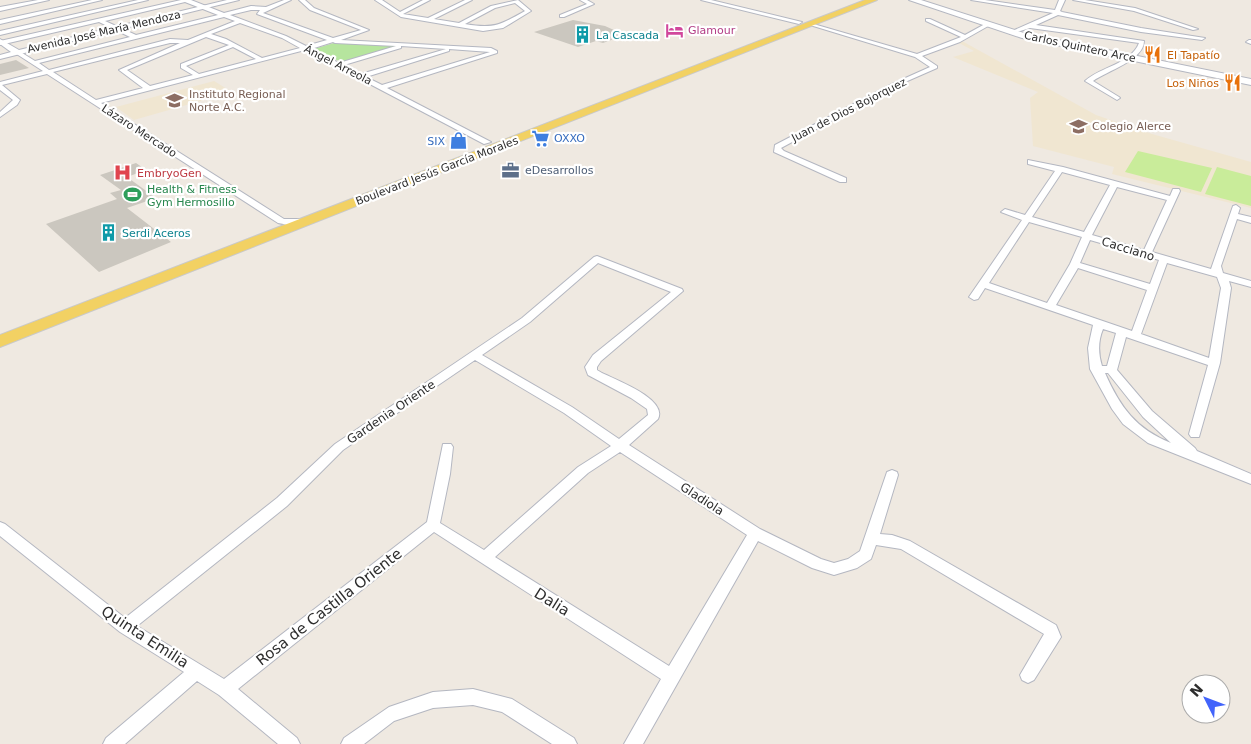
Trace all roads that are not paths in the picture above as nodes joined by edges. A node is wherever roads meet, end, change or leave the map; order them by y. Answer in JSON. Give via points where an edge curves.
{"nodes":[{"id":1,"x":46,"y":0,"type":"edge"},
{"id":2,"x":62,"y":0,"type":"edge"},
{"id":3,"x":100,"y":0,"type":"edge"},
{"id":4,"x":145,"y":0,"type":"edge"},
{"id":5,"x":186,"y":0,"type":"edge"},
{"id":6,"x":236,"y":0,"type":"edge"},
{"id":7,"x":288,"y":0,"type":"edge"},
{"id":8,"x":302,"y":0,"type":"edge"},
{"id":9,"x":427,"y":0,"type":"edge"},
{"id":10,"x":469,"y":0,"type":"edge"},
{"id":11,"x":516,"y":0,"type":"edge"},
{"id":12,"x":583,"y":0,"type":"edge"},
{"id":13,"x":704,"y":0,"type":"edge"},
{"id":14,"x":856,"y":0,"type":"edge"},
{"id":15,"x":873,"y":0,"type":"edge"},
{"id":16,"x":913,"y":0,"type":"edge"},
{"id":17,"x":921,"y":0,"type":"edge"},
{"id":18,"x":974,"y":0,"type":"edge"},
{"id":19,"x":1062,"y":0,"type":"edge"},
{"id":20,"x":1076,"y":0,"type":"edge"},
{"id":21,"x":382,"y":1,"type":"edge"},
{"id":22,"x":73,"y":6,"type":"junction"},
{"id":23,"x":203,"y":8,"type":"junction"},
{"id":24,"x":267,"y":9,"type":"junction"},
{"id":25,"x":945,"y":9,"type":"junction"},
{"id":26,"x":0,"y":10,"type":"edge"},
{"id":27,"x":87,"y":13,"type":"junction"},
{"id":28,"x":258,"y":13,"type":"junction"},
{"id":29,"x":1058,"y":13,"type":"junction"},
{"id":30,"x":399,"y":14,"type":"junction"},
{"id":31,"x":222,"y":15,"type":"junction"},
{"id":32,"x":562,"y":16,"type":"dead end"},
{"id":33,"x":100,"y":20,"type":"junction"},
{"id":34,"x":928,"y":20,"type":"dead end"},
{"id":35,"x":238,"y":21,"type":"junction"},
{"id":36,"x":427,"y":21,"type":"junction"},
{"id":37,"x":0,"y":22,"type":"edge"},
{"id":38,"x":799,"y":22,"type":"junction"},
{"id":39,"x":812,"y":24,"type":"junction"},
{"id":40,"x":987,"y":24,"type":"junction"},
{"id":41,"x":458,"y":26,"type":"junction"},
{"id":42,"x":1030,"y":26,"type":"junction"},
{"id":43,"x":117,"y":29,"type":"junction"},
{"id":44,"x":1195,"y":29,"type":"dead end"},
{"id":45,"x":1014,"y":32,"type":"junction"},
{"id":46,"x":0,"y":33,"type":"edge"},
{"id":47,"x":207,"y":35,"type":"junction"},
{"id":48,"x":965,"y":37,"type":"junction"},
{"id":49,"x":135,"y":38,"type":"junction"},
{"id":50,"x":1202,"y":38,"type":"dead end"},
{"id":51,"x":335,"y":41,"type":"junction"},
{"id":52,"x":1,"y":42,"type":"edge"},
{"id":53,"x":192,"y":42,"type":"junction"},
{"id":54,"x":152,"y":45,"type":"junction"},
{"id":55,"x":234,"y":45,"type":"junction"},
{"id":56,"x":408,"y":45,"type":"junction"},
{"id":57,"x":307,"y":48,"type":"junction"},
{"id":58,"x":455,"y":48,"type":"junction"},
{"id":59,"x":17,"y":52,"type":"junction"},
{"id":60,"x":917,"y":56,"type":"junction"},
{"id":61,"x":1131,"y":56,"type":"junction"},
{"id":62,"x":0,"y":57,"type":"edge"},
{"id":63,"x":260,"y":59,"type":"junction"},
{"id":64,"x":33,"y":63,"type":"junction"},
{"id":65,"x":338,"y":65,"type":"junction"},
{"id":66,"x":51,"y":72,"type":"junction"},
{"id":67,"x":197,"y":75,"type":"junction"},
{"id":68,"x":360,"y":76,"type":"junction"},
{"id":69,"x":1251,"y":80,"type":"edge"},
{"id":70,"x":0,"y":86,"type":"edge"},
{"id":71,"x":383,"y":87,"type":"junction"},
{"id":72,"x":148,"y":88,"type":"junction"},
{"id":73,"x":14,"y":96,"type":"junction"},
{"id":74,"x":1117,"y":98,"type":"dead end"},
{"id":75,"x":0,"y":100,"type":"edge"},
{"id":76,"x":95,"y":102,"type":"junction"},
{"id":77,"x":0,"y":115,"type":"edge"},
{"id":78,"x":537,"y":127,"type":"junction"},
{"id":79,"x":487,"y":142,"type":"junction"},
{"id":80,"x":1030,"y":162,"type":"dead end"},
{"id":81,"x":1060,"y":170,"type":"junction"},
{"id":82,"x":843,"y":180,"type":"dead end"},
{"id":83,"x":1115,"y":184,"type":"junction"},
{"id":84,"x":1005,"y":212,"type":"dead end"},
{"id":85,"x":1027,"y":218,"type":"junction"},
{"id":86,"x":1251,"y":220,"type":"edge"},
{"id":87,"x":281,"y":221,"type":"junction"},
{"id":88,"x":308,"y":221,"type":"junction"},
{"id":89,"x":1087,"y":236,"type":"junction"},
{"id":90,"x":1147,"y":254,"type":"junction"},
{"id":91,"x":1164,"y":259,"type":"junction"},
{"id":92,"x":1075,"y":264,"type":"junction"},
{"id":93,"x":1219,"y":275,"type":"junction"},
{"id":94,"x":983,"y":284,"type":"junction"},
{"id":95,"x":1251,"y":284,"type":"edge"},
{"id":96,"x":1152,"y":288,"type":"junction"},
{"id":97,"x":974,"y":297,"type":"dead end"},
{"id":98,"x":1050,"y":307,"type":"junction"},
{"id":99,"x":1099,"y":324,"type":"junction"},
{"id":100,"x":0,"y":330,"type":"edge"},
{"id":101,"x":1122,"y":332,"type":"junction"},
{"id":102,"x":1135,"y":336,"type":"junction"},
{"id":103,"x":0,"y":341,"type":"edge"},
{"id":104,"x":474,"y":355,"type":"junction"},
{"id":105,"x":1214,"y":363,"type":"junction"},
{"id":106,"x":1096,"y":369,"type":"junction"},
{"id":107,"x":1111,"y":370,"type":"junction"},
{"id":108,"x":1195,"y":434,"type":"dead end"},
{"id":109,"x":620,"y":446,"type":"junction"},
{"id":110,"x":447,"y":447,"type":"dead end"},
{"id":111,"x":1201,"y":458,"type":"junction"},
{"id":112,"x":892,"y":475,"type":"dead end"},
{"id":113,"x":1251,"y":479,"type":"edge"},
{"id":114,"x":433,"y":525,"type":"junction"},
{"id":115,"x":0,"y":528,"type":"edge"},
{"id":116,"x":755,"y":533,"type":"junction"},
{"id":117,"x":871,"y":539,"type":"junction"},
{"id":118,"x":485,"y":558,"type":"junction"},
{"id":119,"x":125,"y":627,"type":"junction"},
{"id":120,"x":196,"y":670,"type":"junction"},
{"id":121,"x":1028,"y":675,"type":"dead end"},
{"id":122,"x":672,"y":676,"type":"junction"},
{"id":123,"x":225,"y":689,"type":"junction"},
{"id":124,"x":112,"y":744,"type":"edge"},
{"id":125,"x":291,"y":744,"type":"edge"},
{"id":126,"x":350,"y":744,"type":"edge"},
{"id":127,"x":568,"y":744,"type":"edge"},
{"id":128,"x":633,"y":744,"type":"edge"}],
"edges":[{"from":1,"to":26,"type":"street"},
{"from":2,"to":22,"type":"street"},
{"from":3,"to":22,"type":"street"},
{"from":4,"to":27,"type":"street"},
{"from":5,"to":23,"type":"street","name":"Ángel Arreola"},
{"from":5,"to":33,"type":"street"},
{"from":6,"to":23,"type":"street","name":"Avenida José María Mendoza"},
{"from":7,"to":24,"type":"street"},
{"from":8,"to":51,"type":"street","via":[[312,9],[366,30]]},
{"from":9,"to":30,"type":"street"},
{"from":10,"to":36,"type":"street"},
{"from":11,"to":41,"type":"street","via":[[494,7]]},
{"from":11,"to":41,"type":"street","via":[[528,11],[501,27]]},
{"from":12,"to":32,"type":"street","via":[[591,4]]},
{"from":13,"to":38,"type":"street"},
{"from":14,"to":38,"type":"main road","name":"Boulevard Jesús García Morales"},
{"from":15,"to":39,"type":"main road","name":"Boulevard Jesús García Morales"},
{"from":16,"to":25,"type":"main road","name":"Carlos Quintero Arce"},
{"from":17,"to":25,"type":"main road","name":"Carlos Quintero Arce"},
{"from":18,"to":29,"type":"street"},
{"from":19,"to":29,"type":"street"},
{"from":20,"to":44,"type":"street","via":[[1136,10]]},
{"from":21,"to":30,"type":"street"},
{"from":22,"to":27,"type":"street"},
{"from":22,"to":37,"type":"street"},
{"from":23,"to":31,"type":"street","name":"Ángel Arreola"},
{"from":23,"to":43,"type":"street","name":"Avenida José María Mendoza"},
{"from":24,"to":28,"type":"street"},
{"from":24,"to":31,"type":"street","via":[[253,7]]},
{"from":25,"to":40,"type":"main road","name":"Carlos Quintero Arce"},
{"from":25,"to":45,"type":"main road","name":"Carlos Quintero Arce"},
{"from":27,"to":33,"type":"street"},
{"from":27,"to":46,"type":"street"},
{"from":28,"to":35,"type":"street"},
{"from":28,"to":51,"type":"street"},
{"from":29,"to":42,"type":"street"},
{"from":29,"to":50,"type":"street","via":[[1141,30]]},
{"from":30,"to":36,"type":"street"},
{"from":31,"to":35,"type":"street","name":"Ángel Arreola"},
{"from":31,"to":49,"type":"street"},
{"from":33,"to":43,"type":"street"},
{"from":33,"to":52,"type":"street"},
{"from":34,"to":48,"type":"street"},
{"from":35,"to":47,"type":"street"},
{"from":35,"to":57,"type":"street","name":"Ángel Arreola","via":[[268,30]]},
{"from":36,"to":41,"type":"street"},
{"from":38,"to":78,"type":"main road","name":"Boulevard Jesús García Morales"},
{"from":39,"to":60,"type":"street"},
{"from":39,"to":78,"type":"main road","name":"Boulevard Jesús García Morales"},
{"from":40,"to":45,"type":"main road","name":"Carlos Quintero Arce"},
{"from":40,"to":48,"type":"street"},
{"from":42,"to":45,"type":"street"},
{"from":42,"to":61,"type":"street","via":[[1142,42],[1139,50]]},
{"from":43,"to":49,"type":"street"},
{"from":43,"to":59,"type":"street","name":"Avenida José María Mendoza"},
{"from":45,"to":61,"type":"main road","name":"Carlos Quintero Arce"},
{"from":47,"to":53,"type":"street"},
{"from":47,"to":55,"type":"street"},
{"from":48,"to":60,"type":"street"},
{"from":49,"to":54,"type":"street"},
{"from":49,"to":64,"type":"street"},
{"from":51,"to":56,"type":"street"},
{"from":51,"to":57,"type":"street"},
{"from":52,"to":59,"type":"street","name":"Lázaro Mercado"},
{"from":53,"to":54,"type":"street","via":[[175,40]]},
{"from":53,"to":72,"type":"street","via":[[122,70]]},
{"from":54,"to":66,"type":"street"},
{"from":55,"to":63,"type":"street"},
{"from":55,"to":67,"type":"street","via":[[183,65]]},
{"from":56,"to":58,"type":"street"},
{"from":56,"to":65,"type":"street"},
{"from":57,"to":63,"type":"street"},
{"from":57,"to":65,"type":"street","name":"Ángel Arreola"},
{"from":58,"to":68,"type":"street"},
{"from":58,"to":71,"type":"street","via":[[495,52]]},
{"from":59,"to":62,"type":"street","name":"Avenida José María Mendoza"},
{"from":59,"to":64,"type":"street","name":"Lázaro Mercado"},
{"from":60,"to":82,"type":"street","name":"Juan de Dios Bojorquez","via":[[935,68],[894,85],[778,147],[777,150]]},
{"from":61,"to":69,"type":"main road","name":"Carlos Quintero Arce"},
{"from":61,"to":74,"type":"street","via":[[1088,81]]},
{"from":63,"to":67,"type":"street"},
{"from":64,"to":66,"type":"street","name":"Lázaro Mercado"},
{"from":65,"to":68,"type":"street","name":"Ángel Arreola"},
{"from":66,"to":70,"type":"street"},
{"from":66,"to":76,"type":"street","name":"Lázaro Mercado"},
{"from":67,"to":72,"type":"street"},
{"from":68,"to":71,"type":"street","name":"Ángel Arreola"},
{"from":70,"to":73,"type":"street"},
{"from":71,"to":79,"type":"street","name":"Ángel Arreola"},
{"from":72,"to":76,"type":"street"},
{"from":73,"to":75,"type":"street"},
{"from":73,"to":77,"type":"street","via":[[16,104]]},
{"from":76,"to":87,"type":"street","name":"Lázaro Mercado"},
{"from":78,"to":79,"type":"main road","name":"Boulevard Jesús García Morales"},
{"from":78,"to":88,"type":"main road","name":"Boulevard Jesús García Morales"},
{"from":79,"to":87,"type":"main road","name":"Boulevard Jesús García Morales"},
{"from":80,"to":81,"type":"street"},
{"from":81,"to":83,"type":"street"},
{"from":81,"to":85,"type":"street"},
{"from":83,"to":89,"type":"street"},
{"from":83,"to":90,"type":"street","via":[[1174,195]]},
{"from":84,"to":85,"type":"street","name":"Cacciano"},
{"from":85,"to":89,"type":"street","name":"Cacciano"},
{"from":85,"to":94,"type":"street"},
{"from":86,"to":93,"type":"street","via":[[1235,212],[1216,266]]},
{"from":87,"to":88,"type":"street"},
{"from":87,"to":100,"type":"main road","name":"Boulevard Jesús García Morales"},
{"from":88,"to":103,"type":"main road","name":"Boulevard Jesús García Morales"},
{"from":89,"to":90,"type":"street","name":"Cacciano"},
{"from":89,"to":92,"type":"street"},
{"from":90,"to":91,"type":"street","name":"Cacciano"},
{"from":91,"to":93,"type":"street","name":"Cacciano"},
{"from":91,"to":96,"type":"street"},
{"from":92,"to":96,"type":"street"},
{"from":92,"to":98,"type":"street"},
{"from":93,"to":95,"type":"street","name":"Cacciano"},
{"from":93,"to":105,"type":"street","via":[[1226,288]]},
{"from":94,"to":97,"type":"street"},
{"from":94,"to":98,"type":"street"},
{"from":96,"to":102,"type":"street"},
{"from":98,"to":99,"type":"street"},
{"from":99,"to":101,"type":"street"},
{"from":99,"to":106,"type":"street","via":[[1092,352]]},
{"from":101,"to":102,"type":"street"},
{"from":101,"to":107,"type":"street"},
{"from":102,"to":105,"type":"street"},
{"from":104,"to":109,"type":"street","name":"Gladiola","via":[[552,399]]},
{"from":104,"to":109,"type":"street","name":"Gardenia Oriente","via":[[526,320],[597,259],[678,291],[591,366],[592,372],[601,379],[647,402],[653,409],[654,416]]},
{"from":104,"to":119,"type":"street","name":"Gardenia Oriente","via":[[339,447],[282,502]]},
{"from":105,"to":108,"type":"street"},
{"from":106,"to":107,"type":"street"},
{"from":106,"to":111,"type":"street","via":[[1126,420],[1137,430],[1161,445]]},
{"from":107,"to":111,"type":"street","via":[[1160,429]]},
{"from":109,"to":116,"type":"street","name":"Gladiola"},
{"from":109,"to":118,"type":"street","via":[[583,470]]},
{"from":110,"to":114,"type":"street"},
{"from":111,"to":113,"type":"street"},
{"from":112,"to":117,"type":"street","name":"Gladiola"},
{"from":114,"to":118,"type":"street","name":"Dalia"},
{"from":114,"to":123,"type":"street","name":"Rosa de Castilla Oriente"},
{"from":115,"to":119,"type":"street","name":"Quinta Emilia"},
{"from":116,"to":117,"type":"street","name":"Gladiola","via":[[834,569],[852,564],[866,555]]},
{"from":116,"to":122,"type":"street"},
{"from":117,"to":121,"type":"street","via":[[905,546],[1051,630],[1053,637]]},
{"from":118,"to":122,"type":"street","name":"Dalia"},
{"from":119,"to":120,"type":"street","name":"Quinta Emilia"},
{"from":120,"to":123,"type":"street","name":"Quinta Emilia"},
{"from":120,"to":124,"type":"street"},
{"from":122,"to":128,"type":"street"},
{"from":123,"to":125,"type":"street","name":"Quinta Emilia"},
{"from":126,"to":127,"type":"street","via":[[389,715],[432,700],[473,697],[506,705]]}]}
